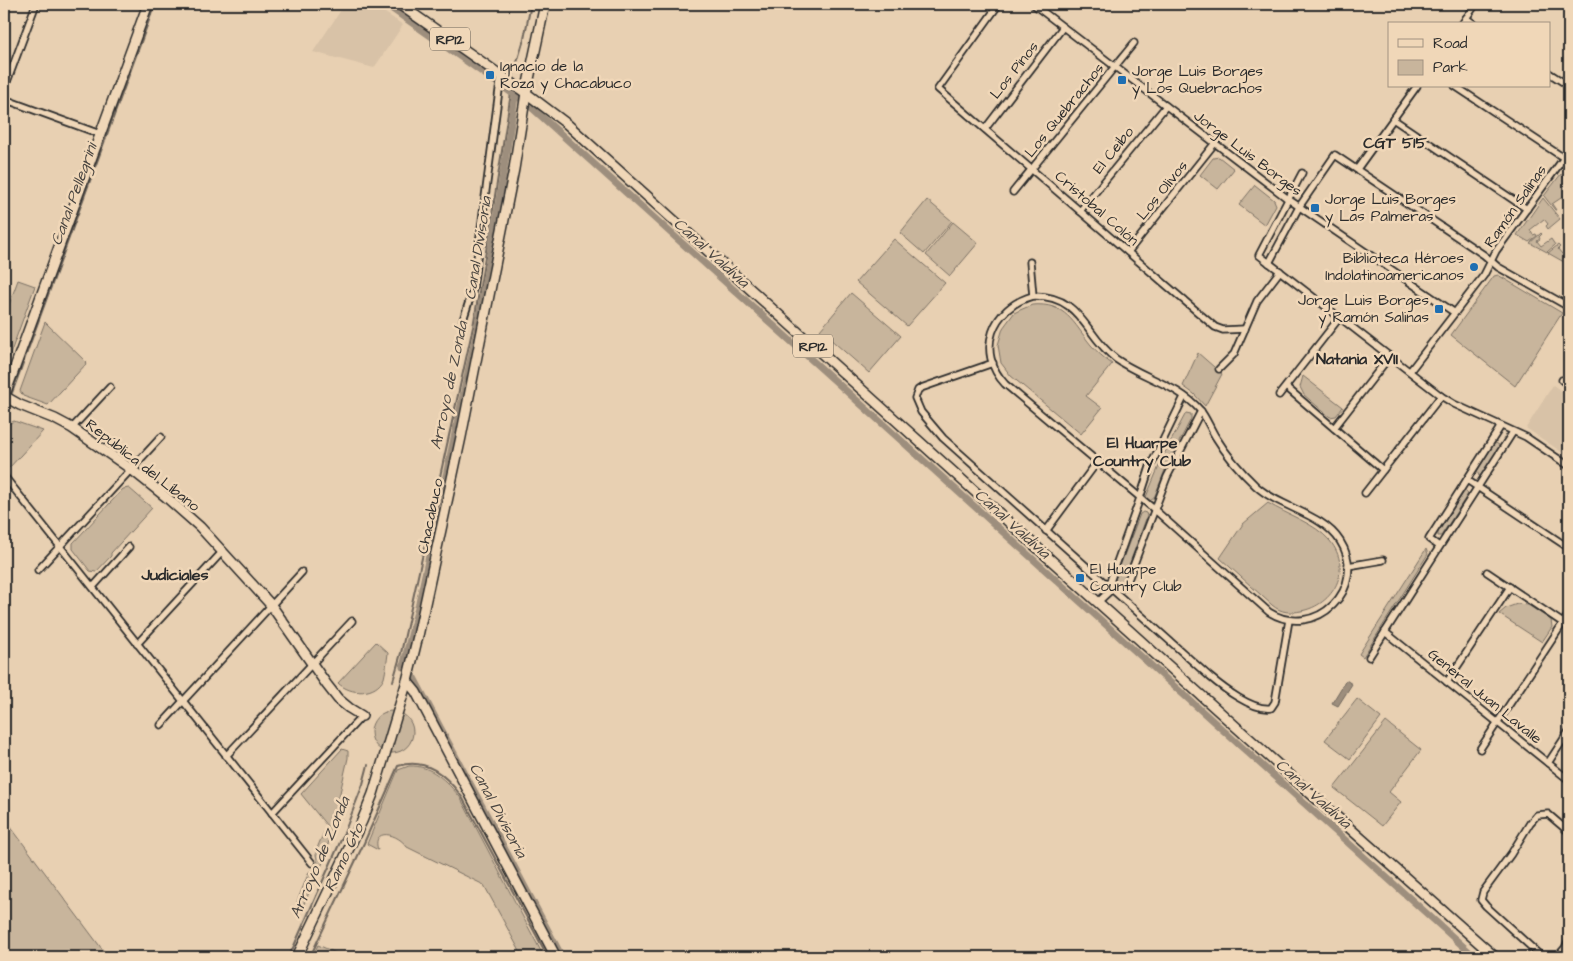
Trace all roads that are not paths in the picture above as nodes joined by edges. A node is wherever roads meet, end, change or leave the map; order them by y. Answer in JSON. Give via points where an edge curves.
{"nodes":[{"id":1,"x":36,"y":4,"type":"edge"},
{"id":2,"x":148,"y":4,"type":"edge"},
{"id":3,"x":398,"y":4,"type":"edge"},
{"id":4,"x":545,"y":4,"type":"edge"},
{"id":5,"x":999,"y":4,"type":"edge"},
{"id":6,"x":1033,"y":4,"type":"edge"},
{"id":7,"x":1476,"y":4,"type":"edge"},
{"id":8,"x":1562,"y":4,"type":"edge"},
{"id":9,"x":1569,"y":8,"type":"edge"},
{"id":10,"x":1464,"y":21,"type":"edge"},
{"id":11,"x":1063,"y":27,"type":"junction"},
{"id":12,"x":1134,"y":43,"type":"dead end"},
{"id":13,"x":1115,"y":67,"type":"junction"},
{"id":14,"x":1550,"y":74,"type":"edge"},
{"id":15,"x":500,"y":81,"type":"junction"},
{"id":16,"x":1569,"y":86,"type":"edge"},
{"id":17,"x":1416,"y":88,"type":"edge"},
{"id":18,"x":1458,"y":88,"type":"edge"},
{"id":19,"x":4,"y":90,"type":"edge"},
{"id":20,"x":526,"y":93,"type":"junction"},
{"id":21,"x":4,"y":99,"type":"edge"},
{"id":22,"x":1166,"y":106,"type":"junction"},
{"id":23,"x":1393,"y":119,"type":"junction"},
{"id":24,"x":985,"y":129,"type":"junction"},
{"id":25,"x":100,"y":134,"type":"junction"},
{"id":26,"x":1215,"y":144,"type":"junction"},
{"id":27,"x":1569,"y":151,"type":"edge"},
{"id":28,"x":1564,"y":158,"type":"junction"},
{"id":29,"x":1032,"y":169,"type":"junction"},
{"id":30,"x":1357,"y":169,"type":"junction"},
{"id":31,"x":1302,"y":173,"type":"dead end"},
{"id":32,"x":1013,"y":192,"type":"dead end"},
{"id":33,"x":1288,"y":199,"type":"junction"},
{"id":34,"x":1299,"y":207,"type":"junction"},
{"id":35,"x":1527,"y":209,"type":"junction"},
{"id":36,"x":1080,"y":210,"type":"junction"},
{"id":37,"x":1128,"y":252,"type":"junction"},
{"id":38,"x":1030,"y":262,"type":"dead end"},
{"id":39,"x":1491,"y":262,"type":"junction"},
{"id":40,"x":1269,"y":263,"type":"junction"},
{"id":41,"x":1280,"y":271,"type":"junction"},
{"id":42,"x":1033,"y":296,"type":"junction"},
{"id":43,"x":1569,"y":307,"type":"edge"},
{"id":44,"x":1455,"y":312,"type":"junction"},
{"id":45,"x":1340,"y":317,"type":"junction"},
{"id":46,"x":463,"y":320,"type":"dead end"},
{"id":47,"x":1245,"y":329,"type":"junction"},
{"id":48,"x":1390,"y":356,"type":"junction"},
{"id":49,"x":993,"y":363,"type":"junction"},
{"id":50,"x":1219,"y":369,"type":"dead end"},
{"id":51,"x":1410,"y":371,"type":"junction"},
{"id":52,"x":1562,"y":380,"type":"dead end"},
{"id":53,"x":1569,"y":385,"type":"edge"},
{"id":54,"x":1286,"y":386,"type":"junction"},
{"id":55,"x":110,"y":387,"type":"dead end"},
{"id":56,"x":1279,"y":395,"type":"dead end"},
{"id":57,"x":4,"y":396,"type":"edge"},
{"id":58,"x":1441,"y":396,"type":"junction"},
{"id":59,"x":1184,"y":397,"type":"junction"},
{"id":60,"x":1201,"y":411,"type":"junction"},
{"id":61,"x":1501,"y":426,"type":"junction"},
{"id":62,"x":72,"y":428,"type":"junction"},
{"id":63,"x":1334,"y":428,"type":"junction"},
{"id":64,"x":1514,"y":432,"type":"junction"},
{"id":65,"x":161,"y":437,"type":"dead end"},
{"id":66,"x":1098,"y":461,"type":"junction"},
{"id":67,"x":1569,"y":466,"type":"edge"},
{"id":68,"x":131,"y":469,"type":"junction"},
{"id":69,"x":1383,"y":470,"type":"junction"},
{"id":70,"x":4,"y":476,"type":"edge"},
{"id":71,"x":1467,"y":480,"type":"junction"},
{"id":72,"x":1478,"y":487,"type":"junction"},
{"id":73,"x":1365,"y":492,"type":"dead end"},
{"id":74,"x":1140,"y":498,"type":"junction"},
{"id":75,"x":1155,"y":510,"type":"junction"},
{"id":76,"x":1046,"y":531,"type":"junction"},
{"id":77,"x":60,"y":546,"type":"junction"},
{"id":78,"x":1439,"y":546,"type":"junction"},
{"id":79,"x":129,"y":548,"type":"dead end"},
{"id":80,"x":1569,"y":548,"type":"edge"},
{"id":81,"x":223,"y":551,"type":"junction"},
{"id":82,"x":1383,"y":560,"type":"dead end"},
{"id":83,"x":1348,"y":566,"type":"junction"},
{"id":84,"x":38,"y":570,"type":"dead end"},
{"id":85,"x":302,"y":572,"type":"dead end"},
{"id":86,"x":1487,"y":572,"type":"dead end"},
{"id":87,"x":92,"y":587,"type":"junction"},
{"id":88,"x":1110,"y":587,"type":"junction"},
{"id":89,"x":1510,"y":587,"type":"junction"},
{"id":90,"x":1100,"y":599,"type":"junction"},
{"id":91,"x":271,"y":605,"type":"junction"},
{"id":92,"x":1569,"y":614,"type":"edge"},
{"id":93,"x":1289,"y":620,"type":"junction"},
{"id":94,"x":352,"y":621,"type":"dead end"},
{"id":95,"x":1563,"y":623,"type":"junction"},
{"id":96,"x":1386,"y":632,"type":"junction"},
{"id":97,"x":137,"y":644,"type":"junction"},
{"id":98,"x":1369,"y":657,"type":"dead end"},
{"id":99,"x":312,"y":664,"type":"junction"},
{"id":100,"x":407,"y":681,"type":"junction"},
{"id":101,"x":1447,"y":682,"type":"junction"},
{"id":102,"x":183,"y":700,"type":"junction"},
{"id":103,"x":362,"y":716,"type":"joint"},
{"id":104,"x":1498,"y":722,"type":"junction"},
{"id":105,"x":161,"y":725,"type":"dead end"},
{"id":106,"x":1569,"y":731,"type":"edge"},
{"id":107,"x":1480,"y":749,"type":"dead end"},
{"id":108,"x":226,"y":756,"type":"junction"},
{"id":109,"x":1548,"y":763,"type":"junction"},
{"id":110,"x":1569,"y":780,"type":"edge"},
{"id":111,"x":272,"y":813,"type":"junction"},
{"id":112,"x":1569,"y":832,"type":"edge"},
{"id":113,"x":312,"y":863,"type":"dead end"},
{"id":114,"x":1569,"y":939,"type":"edge"},
{"id":115,"x":1569,"y":954,"type":"edge"},
{"id":116,"x":297,"y":957,"type":"edge"},
{"id":117,"x":556,"y":957,"type":"edge"},
{"id":118,"x":1495,"y":957,"type":"edge"},
{"id":119,"x":1542,"y":957,"type":"edge"},
{"id":120,"x":1557,"y":957,"type":"edge"},
{"id":121,"x":1566,"y":957,"type":"edge"}],
"edges":[{"from":1,"to":19,"type":"street"},
{"from":2,"to":25,"type":"main road"},
{"from":3,"to":15,"type":"main road","number":"RP12"},
{"from":4,"to":20,"type":"main road","name":"Chacabuco"},
{"from":5,"to":24,"type":"street","name":"Cristobal Colón","via":[[938,89]]},
{"from":6,"to":11,"type":"street","name":"Jorge Luis Borges"},
{"from":7,"to":10,"type":"street"},
{"from":8,"to":9,"type":"street"},
{"from":11,"to":13,"type":"street","name":"Jorge Luis Borges"},
{"from":11,"to":24,"type":"street","name":"Los Pinos"},
{"from":12,"to":13,"type":"street","name":"Los Quebrachos"},
{"from":13,"to":22,"type":"street","name":"Jorge Luis Borges"},
{"from":13,"to":29,"type":"street","name":"Los Quebrachos"},
{"from":14,"to":16,"type":"street"},
{"from":15,"to":20,"type":"main road","number":"RP12"},
{"from":15,"to":46,"type":"street","via":[[473,289]]},
{"from":17,"to":23,"type":"street"},
{"from":18,"to":28,"type":"street"},
{"from":20,"to":90,"type":"main road","number":"RP12","via":[[567,124]]},
{"from":20,"to":100,"type":"main road","name":"Chacabuco","via":[[467,409]]},
{"from":21,"to":25,"type":"street"},
{"from":22,"to":26,"type":"street","name":"Jorge Luis Borges"},
{"from":22,"to":36,"type":"street","name":"El Ceibo"},
{"from":23,"to":30,"type":"street"},
{"from":23,"to":35,"type":"street"},
{"from":24,"to":29,"type":"street","name":"Cristobal Colón"},
{"from":25,"to":57,"type":"main road"},
{"from":26,"to":33,"type":"street","name":"Jorge Luis Borges"},
{"from":26,"to":37,"type":"street","name":"Los Olivos"},
{"from":27,"to":28,"type":"street","name":"Ramón Salinas"},
{"from":28,"to":35,"type":"street","name":"Ramón Salinas"},
{"from":29,"to":32,"type":"street","name":"Los Quebrachos"},
{"from":29,"to":36,"type":"street","name":"Cristobal Colón"},
{"from":30,"to":34,"type":"street","via":[[1335,155]]},
{"from":30,"to":39,"type":"street"},
{"from":31,"to":33,"type":"street"},
{"from":33,"to":34,"type":"street","name":"Jorge Luis Borges"},
{"from":33,"to":40,"type":"street","via":[[1259,255]]},
{"from":34,"to":40,"type":"street"},
{"from":34,"to":44,"type":"street","name":"Jorge Luis Borges"},
{"from":35,"to":39,"type":"street","name":"Ramón Salinas"},
{"from":36,"to":37,"type":"street","name":"Cristobal Colón"},
{"from":37,"to":47,"type":"street","name":"Cristobal Colón","via":[[1218,329]]},
{"from":38,"to":42,"type":"street"},
{"from":39,"to":43,"type":"street"},
{"from":39,"to":44,"type":"street","name":"Ramón Salinas"},
{"from":40,"to":41,"type":"street"},
{"from":41,"to":45,"type":"street"},
{"from":41,"to":47,"type":"street","via":[[1257,301]]},
{"from":42,"to":49,"type":"street","via":[[1010,306],[997,322],[990,344]]},
{"from":42,"to":59,"type":"street","via":[[1054,298],[1068,305],[1108,353]]},
{"from":44,"to":51,"type":"street","name":"Ramón Salinas"},
{"from":45,"to":48,"type":"street"},
{"from":45,"to":54,"type":"street"},
{"from":47,"to":50,"type":"street","via":[[1234,354]]},
{"from":48,"to":51,"type":"street"},
{"from":48,"to":63,"type":"street"},
{"from":49,"to":66,"type":"street","via":[[1004,384]]},
{"from":49,"to":76,"type":"street","via":[[921,388],[915,398],[943,438]]},
{"from":51,"to":58,"type":"street"},
{"from":52,"to":53,"type":"street"},
{"from":54,"to":56,"type":"street"},
{"from":54,"to":63,"type":"street"},
{"from":55,"to":62,"type":"street"},
{"from":57,"to":62,"type":"main road","name":"República del Líbano"},
{"from":58,"to":61,"type":"street"},
{"from":58,"to":69,"type":"street"},
{"from":59,"to":60,"type":"street"},
{"from":59,"to":74,"type":"street","via":[[1150,467]]},
{"from":60,"to":75,"type":"street","via":[[1170,471]]},
{"from":60,"to":83,"type":"street","via":[[1221,446],[1244,474],[1274,499],[1325,525],[1344,548]]},
{"from":61,"to":64,"type":"street"},
{"from":61,"to":71,"type":"street"},
{"from":62,"to":68,"type":"main road","name":"República del Líbano"},
{"from":63,"to":69,"type":"street"},
{"from":64,"to":67,"type":"street"},
{"from":64,"to":72,"type":"street"},
{"from":65,"to":68,"type":"street"},
{"from":66,"to":74,"type":"street"},
{"from":66,"to":76,"type":"street"},
{"from":68,"to":77,"type":"street"},
{"from":68,"to":81,"type":"main road","name":"República del Líbano","via":[[200,527]]},
{"from":69,"to":73,"type":"street"},
{"from":70,"to":77,"type":"street"},
{"from":71,"to":72,"type":"street"},
{"from":71,"to":78,"type":"street","via":[[1429,539]]},
{"from":72,"to":78,"type":"street"},
{"from":72,"to":80,"type":"street"},
{"from":74,"to":75,"type":"street"},
{"from":74,"to":88,"type":"street"},
{"from":75,"to":88,"type":"street","via":[[1126,585]]},
{"from":75,"to":93,"type":"street","via":[[1263,608]]},
{"from":76,"to":88,"type":"street"},
{"from":77,"to":84,"type":"street"},
{"from":77,"to":87,"type":"street"},
{"from":78,"to":96,"type":"street"},
{"from":79,"to":87,"type":"street"},
{"from":81,"to":91,"type":"main road","name":"República del Líbano"},
{"from":81,"to":97,"type":"street"},
{"from":82,"to":83,"type":"street"},
{"from":83,"to":93,"type":"street","via":[[1340,597],[1328,610],[1310,619]]},
{"from":85,"to":91,"type":"street"},
{"from":86,"to":89,"type":"street"},
{"from":87,"to":97,"type":"street"},
{"from":88,"to":90,"type":"street"},
{"from":88,"to":93,"type":"street","via":[[1220,685],[1263,708],[1271,708],[1275,702]]},
{"from":89,"to":95,"type":"street"},
{"from":89,"to":101,"type":"street"},
{"from":90,"to":118,"type":"main road","number":"RP12","via":[[1276,764]]},
{"from":91,"to":99,"type":"main road","name":"República del Líbano"},
{"from":91,"to":102,"type":"street"},
{"from":92,"to":95,"type":"street"},
{"from":94,"to":99,"type":"street"},
{"from":95,"to":104,"type":"street"},
{"from":96,"to":98,"type":"street"},
{"from":96,"to":101,"type":"street","name":"General Juan Lavalle"},
{"from":97,"to":102,"type":"street"},
{"from":99,"to":103,"type":"main road","name":"República del Líbano","via":[[338,699]]},
{"from":99,"to":108,"type":"street"},
{"from":100,"to":116,"type":"main road","name":"Chacabuco","via":[[370,803]]},
{"from":100,"to":117,"type":"main road","via":[[416,692]]},
{"from":101,"to":104,"type":"street","name":"General Juan Lavalle"},
{"from":102,"to":105,"type":"street"},
{"from":102,"to":108,"type":"street"},
{"from":103,"to":111,"type":"street"},
{"from":104,"to":107,"type":"street"},
{"from":104,"to":109,"type":"street","name":"General Juan Lavalle"},
{"from":106,"to":109,"type":"street"},
{"from":108,"to":111,"type":"street"},
{"from":109,"to":110,"type":"street","name":"General Juan Lavalle"},
{"from":111,"to":113,"type":"street"},
{"from":112,"to":119,"type":"street","via":[[1548,814],[1537,815],[1486,887],[1481,900]]},
{"from":114,"to":120,"type":"street"},
{"from":115,"to":121,"type":"street"}]}
